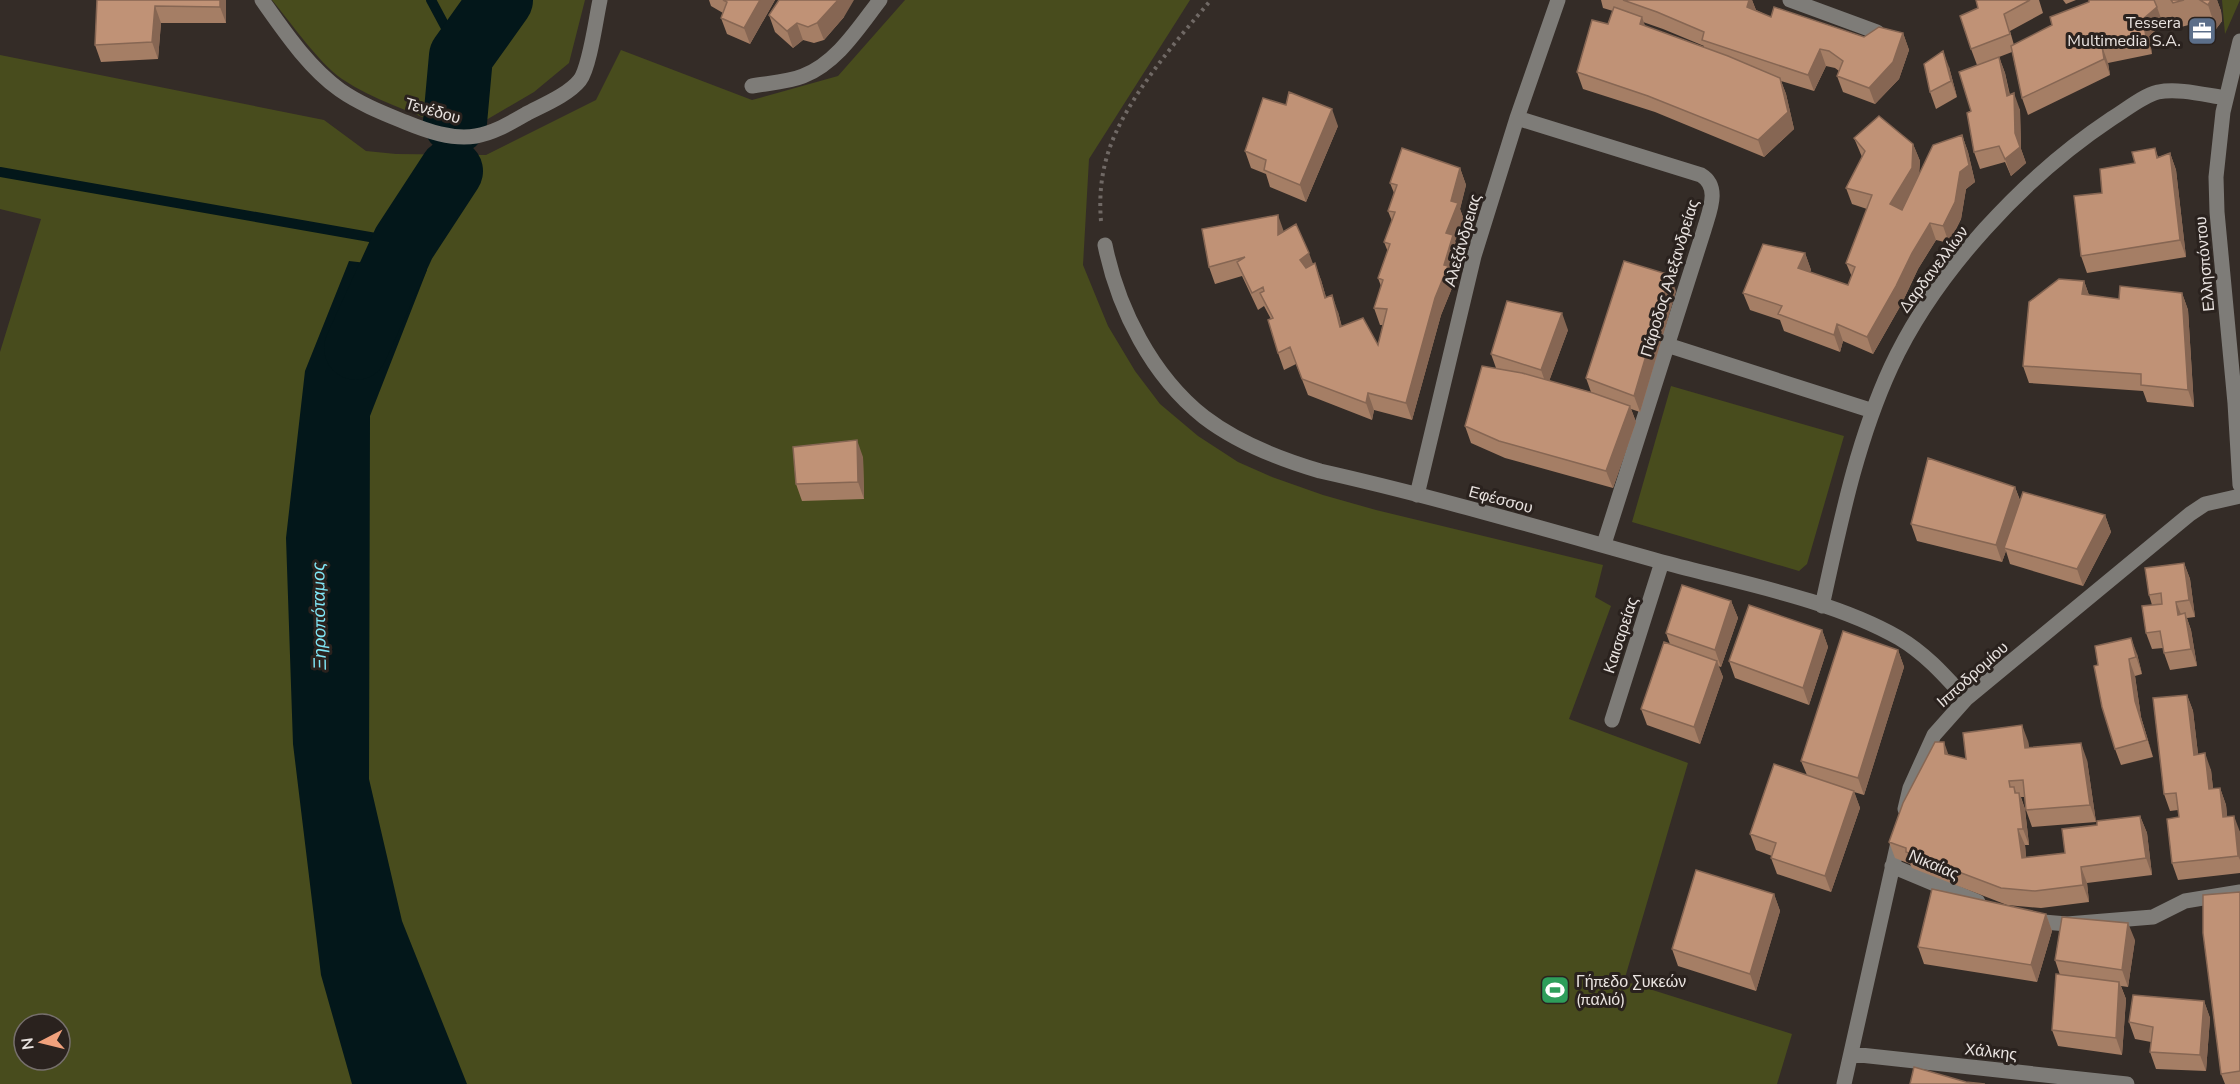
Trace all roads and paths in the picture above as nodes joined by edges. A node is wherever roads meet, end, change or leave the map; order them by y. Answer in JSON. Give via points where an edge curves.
{"nodes":[{"id":1,"x":262,"y":0,"type":"edge"},
{"id":2,"x":600,"y":0,"type":"edge"},
{"id":3,"x":880,"y":0,"type":"edge"},
{"id":4,"x":1211,"y":0,"type":"edge"},
{"id":5,"x":1558,"y":0,"type":"edge"},
{"id":6,"x":1790,"y":0,"type":"edge"},
{"id":7,"x":1877,"y":32,"type":"edge"},
{"id":8,"x":2240,"y":41,"type":"edge"},
{"id":9,"x":752,"y":86,"type":"dead end"},
{"id":10,"x":2226,"y":98,"type":"junction"},
{"id":11,"x":1517,"y":118,"type":"junction"},
{"id":12,"x":1105,"y":246,"type":"joint"},
{"id":13,"x":1667,"y":345,"type":"junction"},
{"id":14,"x":1874,"y":411,"type":"junction"},
{"id":15,"x":2240,"y":485,"type":"edge"},
{"id":16,"x":1417,"y":495,"type":"junction"},
{"id":17,"x":2240,"y":496,"type":"edge"},
{"id":18,"x":1604,"y":544,"type":"junction"},
{"id":19,"x":1662,"y":561,"type":"junction"},
{"id":20,"x":1822,"y":606,"type":"junction"},
{"id":21,"x":1966,"y":699,"type":"junction"},
{"id":22,"x":1612,"y":720,"type":"dead end"},
{"id":23,"x":1892,"y":866,"type":"junction"},
{"id":24,"x":2240,"y":892,"type":"edge"},
{"id":25,"x":1990,"y":908,"type":"edge"},
{"id":26,"x":2018,"y":917,"type":"edge"},
{"id":27,"x":1851,"y":1054,"type":"junction"},
{"id":28,"x":1844,"y":1084,"type":"edge"},
{"id":29,"x":2127,"y":1084,"type":"edge"}],
"edges":[{"from":1,"to":2,"type":"street","name":"Τενέδου","via":[[299,49],[340,90],[417,127],[462,137],[498,129],[581,79]]},
{"from":3,"to":9,"type":"street","via":[[825,63],[804,76]]},
{"from":4,"to":12,"type":"path","via":[[1159,64],[1112,141],[1100,195]]},
{"from":5,"to":11,"type":"street","name":"Αλεξάνδρειας"},
{"from":6,"to":7,"type":"street"},
{"from":8,"to":10,"type":"street","name":"Ελλησπόντου"},
{"from":10,"to":14,"type":"street","name":"Δαρδανελλίων","via":[[2175,92],[2154,94],[2105,124],[2047,168],[2000,213],[1934,293],[1903,344]]},
{"from":10,"to":15,"type":"street","name":"Ελλησπόντου","via":[[2217,161],[2217,212]]},
{"from":11,"to":13,"type":"street","name":"Πάροδος Αλεξανδρείας","via":[[1701,175],[1710,182],[1713,189],[1709,212]]},
{"from":11,"to":16,"type":"street","name":"Αλεξάνδρειας","via":[[1474,256]]},
{"from":12,"to":16,"type":"street","name":"Εφέσσου","via":[[1121,301],[1149,354],[1176,390],[1206,418],[1273,455]]},
{"from":13,"to":14,"type":"street"},
{"from":13,"to":18,"type":"street","name":"Πάροδος Αλεξανδρείας"},
{"from":14,"to":20,"type":"street","name":"Δαρδανελλίων","via":[[1848,491]]},
{"from":16,"to":18,"type":"street","name":"Εφέσσου"},
{"from":17,"to":21,"type":"street","name":"Ιπποδρομίου","via":[[2205,504],[2190,514]]},
{"from":18,"to":19,"type":"street","name":"Εφέσσου"},
{"from":19,"to":20,"type":"street","name":"Εφέσσου"},
{"from":19,"to":22,"type":"street","name":"Καισαρείας"},
{"from":20,"to":21,"type":"street","name":"Εφέσσου","via":[[1889,632],[1916,648]]},
{"from":21,"to":23,"type":"street","name":"Ιπποδρομίου","via":[[1934,735],[1910,788]]},
{"from":23,"to":25,"type":"street","name":"Νικαίας"},
{"from":23,"to":27,"type":"street","name":"Ιπποδρομίου"},
{"from":24,"to":26,"type":"street","via":[[2185,902],[2153,917],[2067,924]]},
{"from":27,"to":28,"type":"street","name":"Ιπποδρομίου"},
{"from":27,"to":29,"type":"street","name":"Χάλκης"}]}
